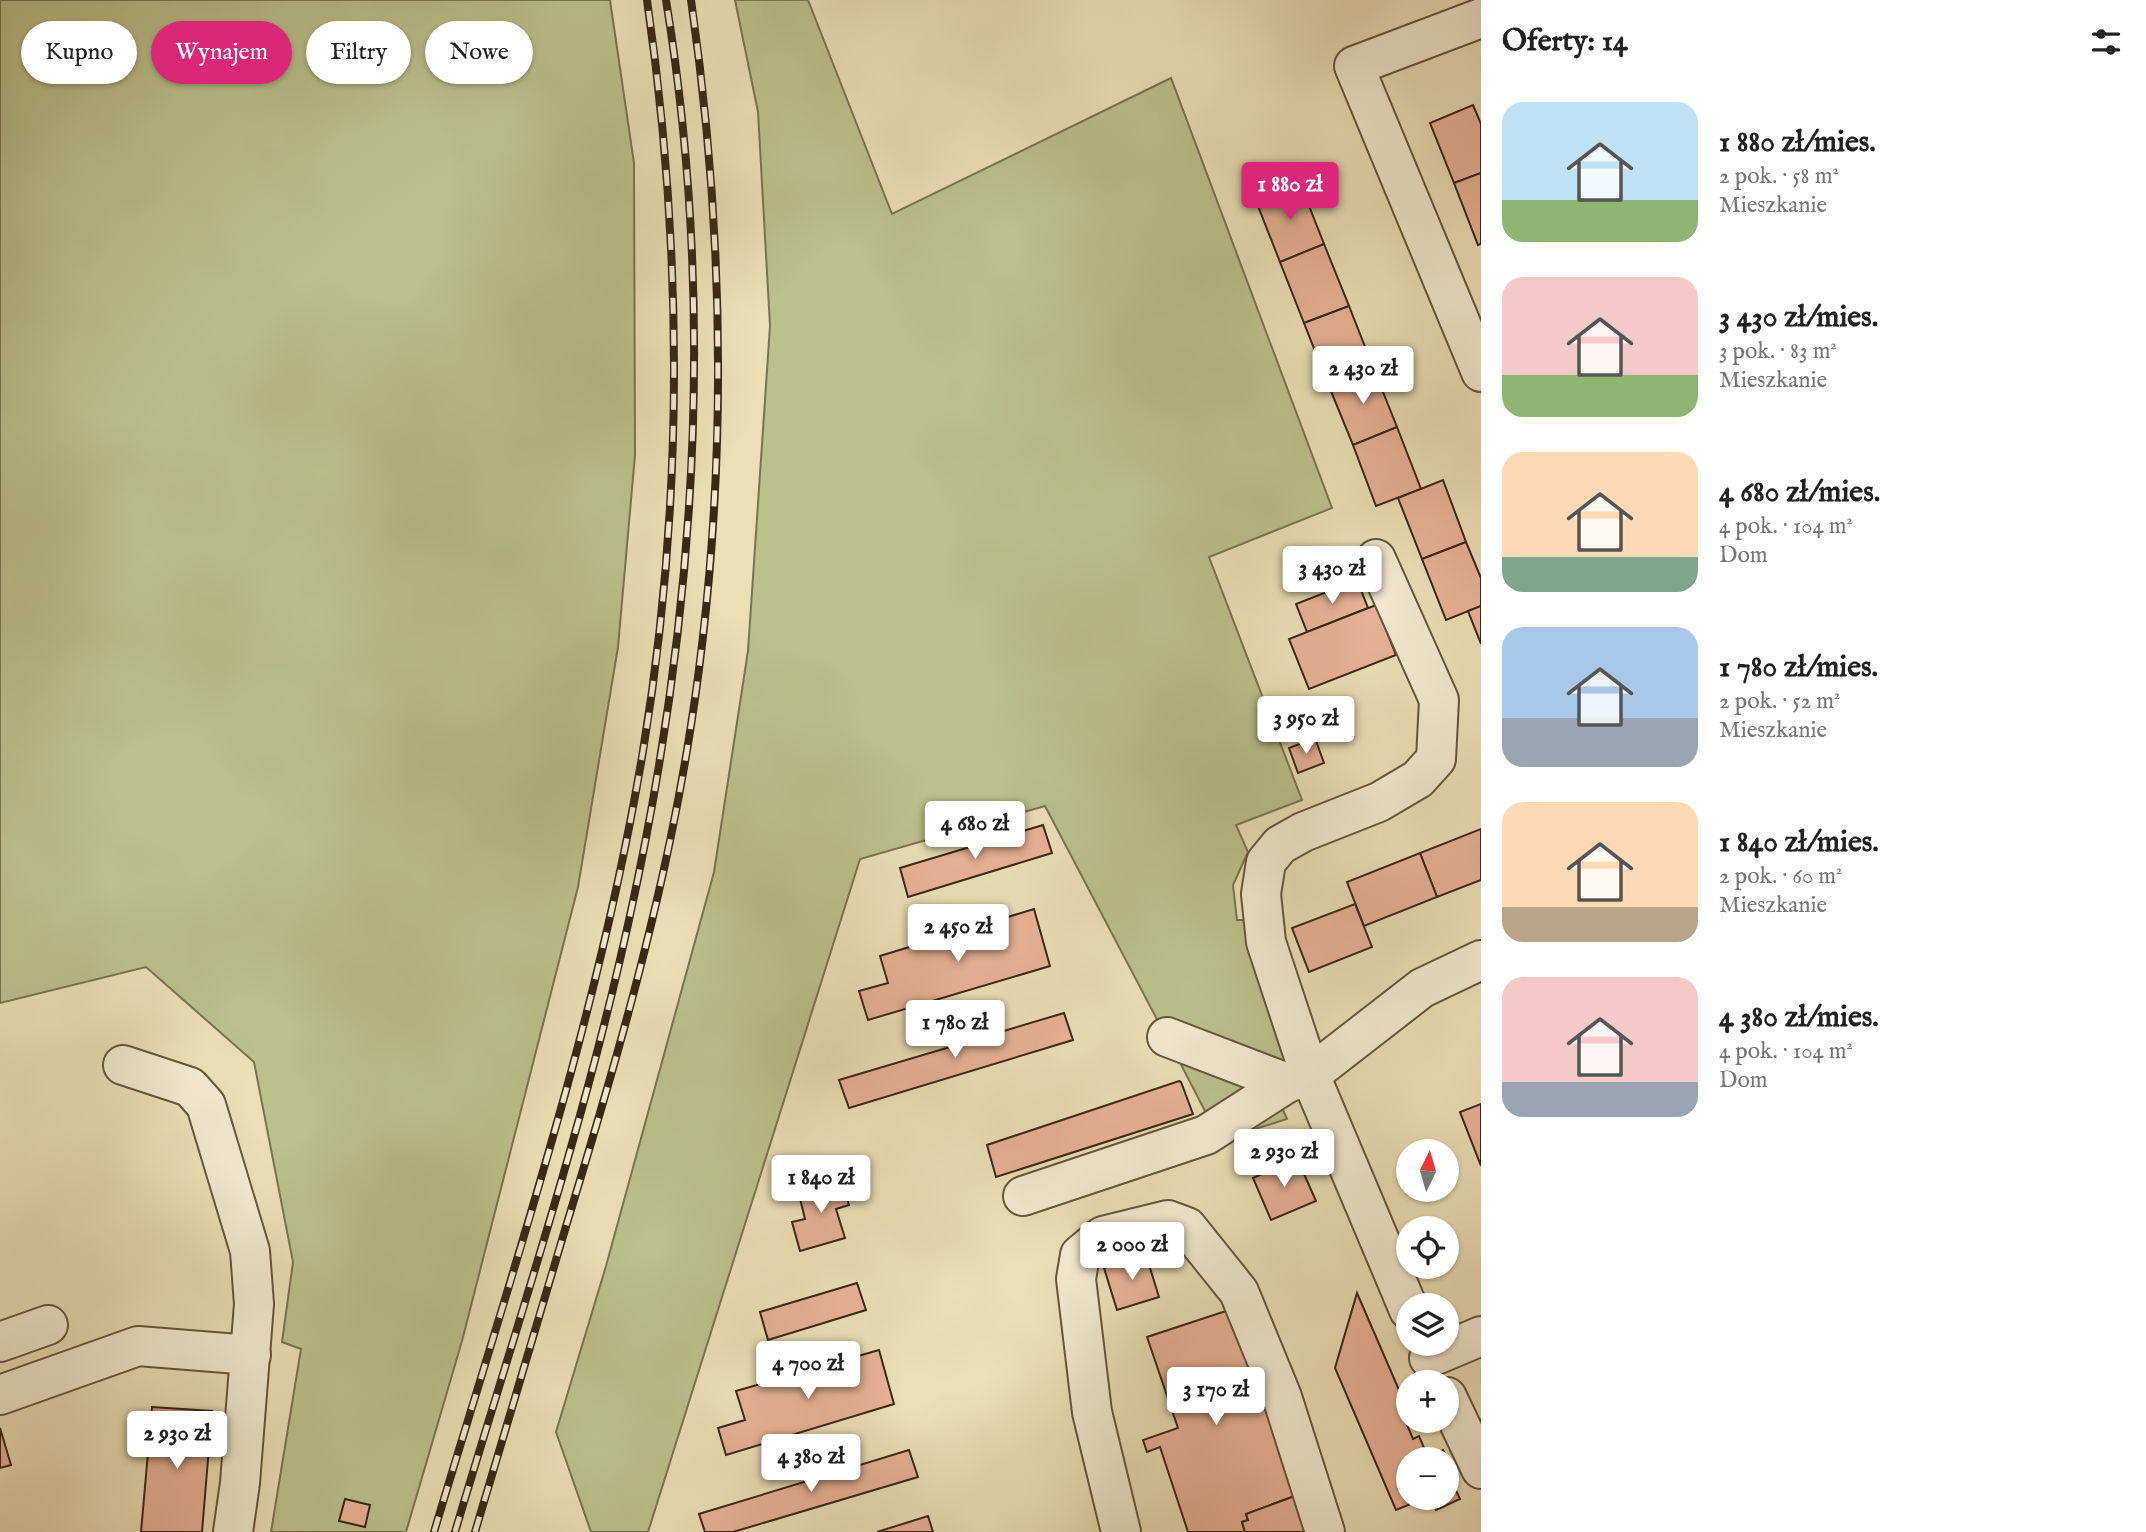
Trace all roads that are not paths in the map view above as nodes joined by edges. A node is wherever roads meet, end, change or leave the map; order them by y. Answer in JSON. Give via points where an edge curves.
{"nodes":[{"id":1,"x":1481,"y":18,"type":"edge"},
{"id":2,"x":1481,"y":372,"type":"edge"},
{"id":3,"x":1377,"y":559,"type":"dead end"},
{"id":4,"x":1481,"y":960,"type":"edge"},
{"id":5,"x":1167,"y":1037,"type":"dead end"},
{"id":6,"x":123,"y":1065,"type":"dead end"},
{"id":7,"x":1299,"y":1079,"type":"junction"},
{"id":8,"x":1023,"y":1195,"type":"dead end"},
{"id":9,"x":1401,"y":1293,"type":"edge"},
{"id":10,"x":48,"y":1325,"type":"dead end"},
{"id":11,"x":1481,"y":1336,"type":"edge"},
{"id":12,"x":0,"y":1342,"type":"edge"},
{"id":13,"x":251,"y":1355,"type":"junction"},
{"id":14,"x":1431,"y":1361,"type":"edge"},
{"id":15,"x":0,"y":1395,"type":"edge"},
{"id":16,"x":1459,"y":1422,"type":"edge"},
{"id":17,"x":1481,"y":1469,"type":"edge"},
{"id":18,"x":233,"y":1532,"type":"edge"},
{"id":19,"x":1121,"y":1532,"type":"edge"},
{"id":20,"x":1325,"y":1532,"type":"edge"}],
"edges":[{"from":1,"to":2,"type":"street","via":[[1354,66]]},
{"from":3,"to":7,"type":"street","via":[[1439,700],[1436,759],[1418,779],[1378,802],[1303,832],[1280,845],[1266,862],[1261,894],[1266,942]]},
{"from":4,"to":7,"type":"street","via":[[1422,988]]},
{"from":5,"to":7,"type":"street"},
{"from":6,"to":13,"type":"street","via":[[190,1087],[206,1105],[250,1251]]},
{"from":7,"to":8,"type":"street","via":[[1206,1135]]},
{"from":7,"to":9,"type":"street"},
{"from":10,"to":12,"type":"street"},
{"from":11,"to":14,"type":"street"},
{"from":13,"to":15,"type":"street","via":[[138,1346]]},
{"from":13,"to":18,"type":"street"},
{"from":16,"to":17,"type":"street"},
{"from":19,"to":20,"type":"street","via":[[1092,1412],[1076,1279],[1080,1255],[1103,1236],[1168,1220],[1187,1227],[1239,1292],[1282,1396]]}]}
